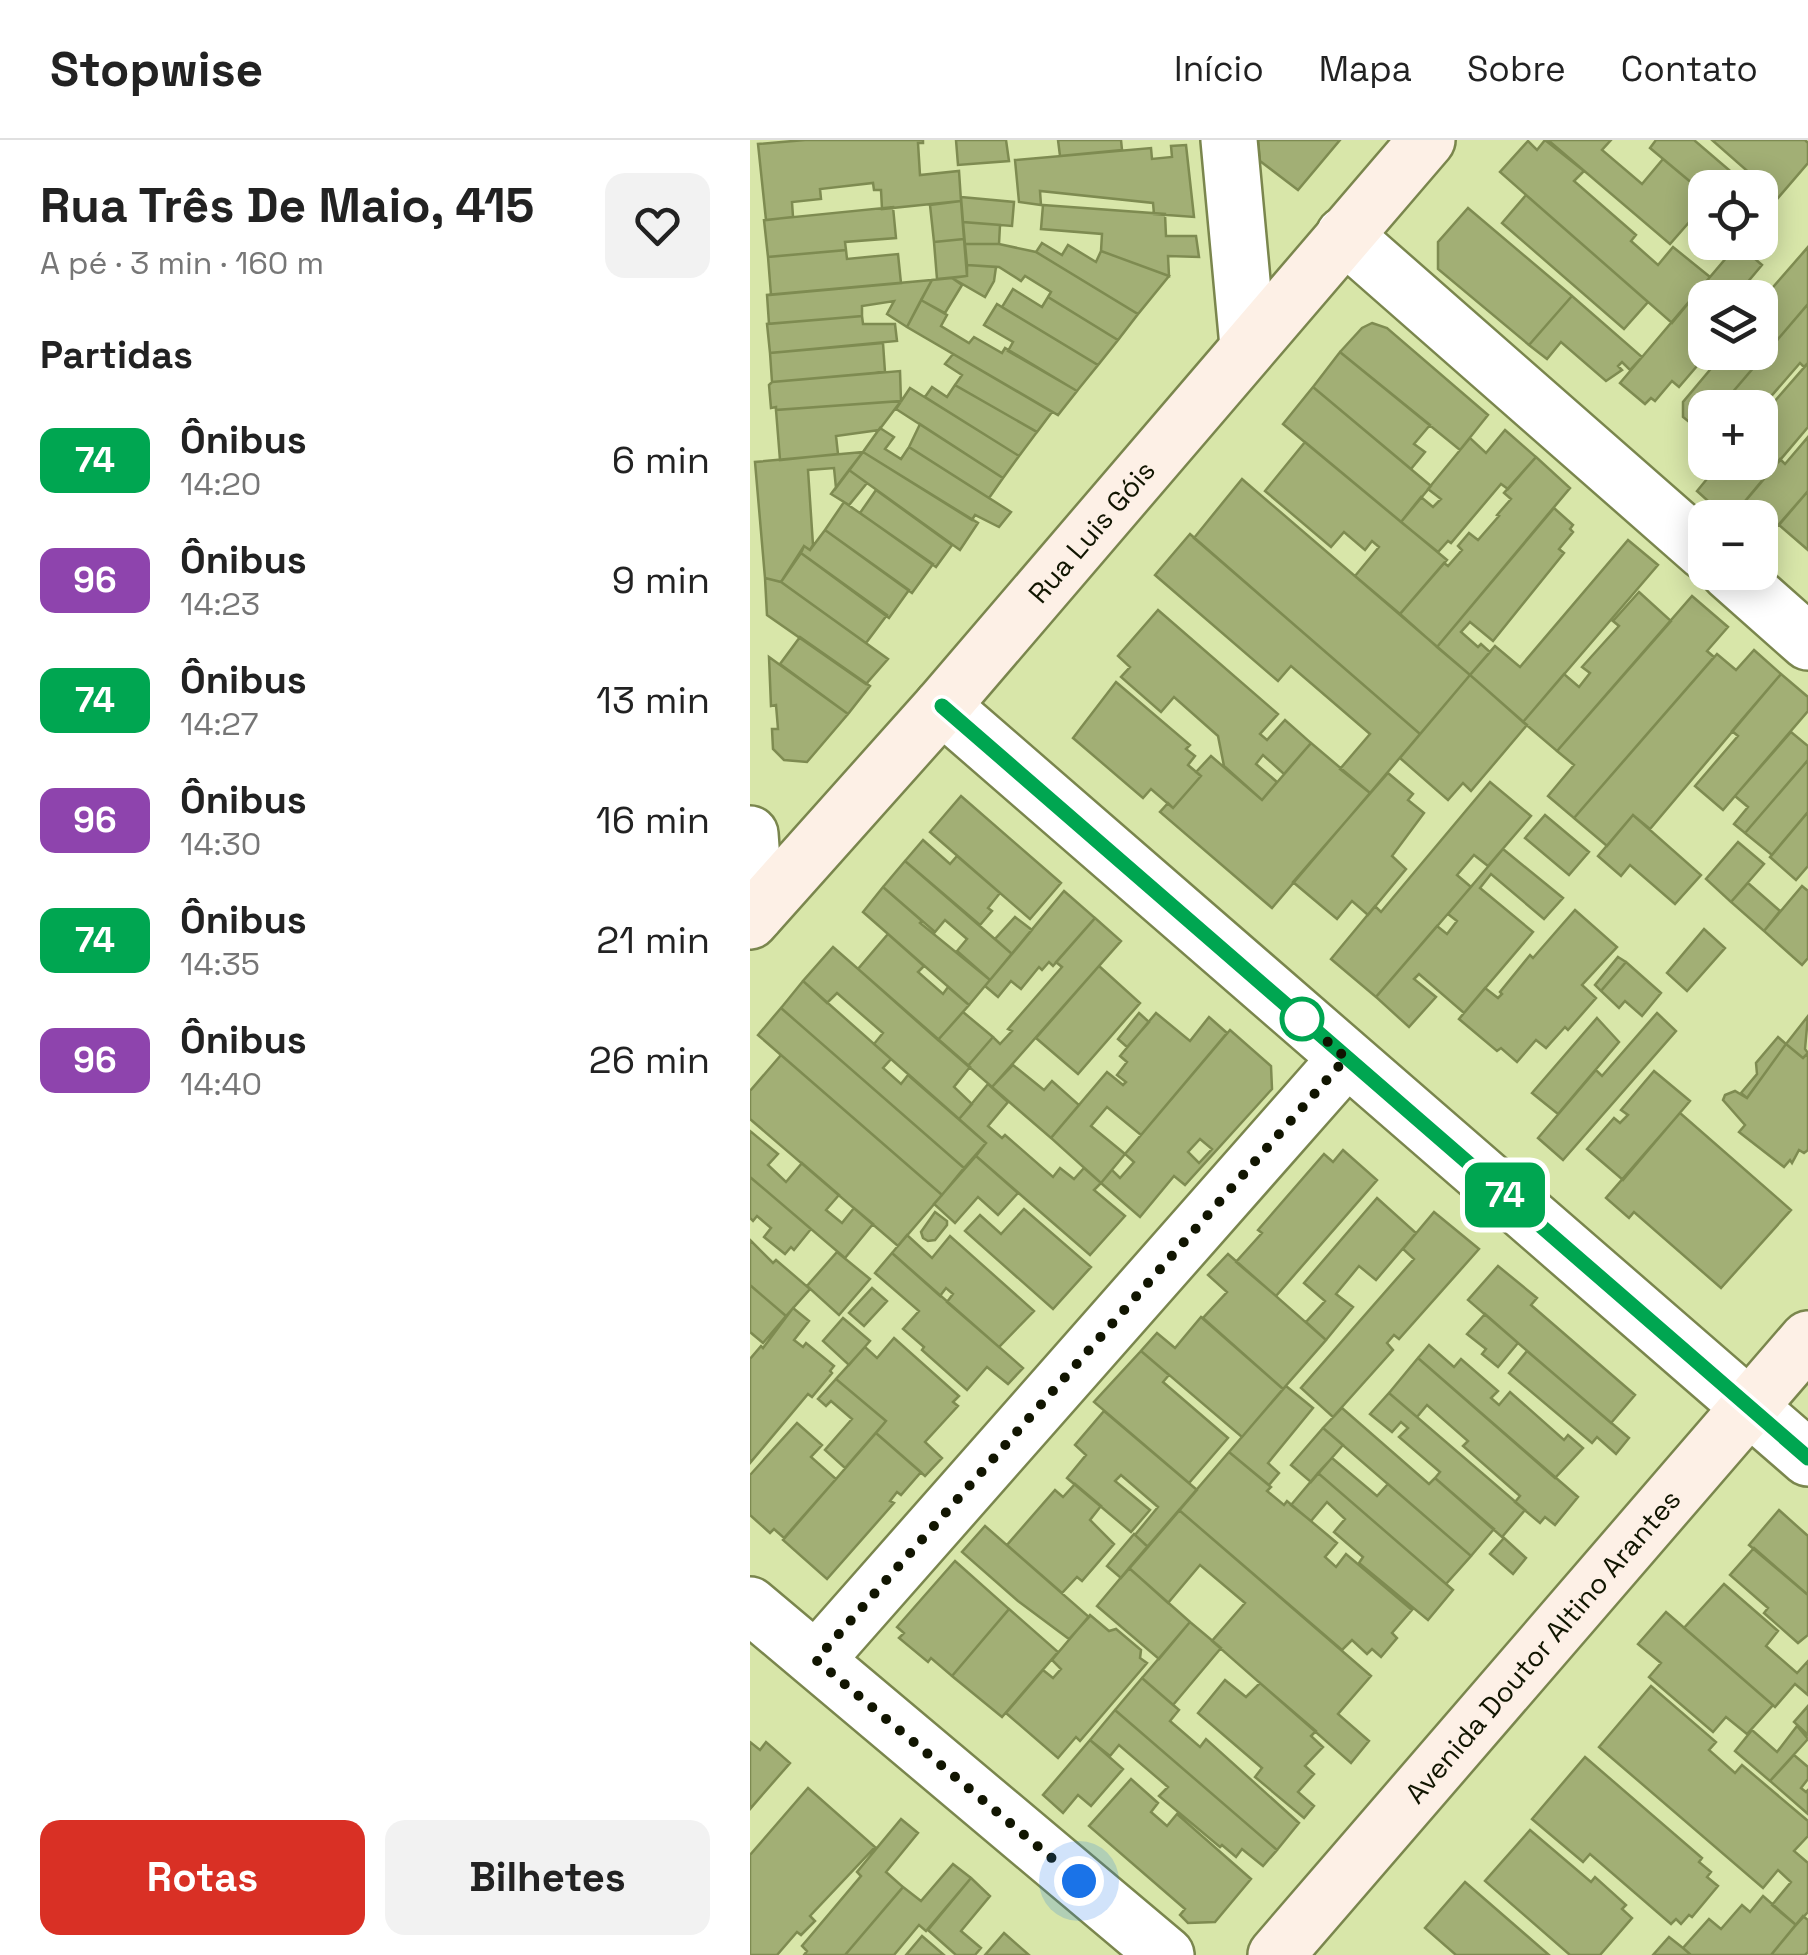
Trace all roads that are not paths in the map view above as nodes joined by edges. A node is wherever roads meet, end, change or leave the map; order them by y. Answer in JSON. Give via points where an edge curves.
{"nodes":[{"id":1,"x":1229,"y":140,"type":"edge"},
{"id":2,"x":1428,"y":140,"type":"edge"},
{"id":3,"x":1344,"y":235,"type":"junction"},
{"id":4,"x":1248,"y":346,"type":"junction"},
{"id":5,"x":1688,"y":537,"type":"edge"},
{"id":6,"x":1749,"y":590,"type":"edge"},
{"id":7,"x":1808,"y":642,"type":"edge"},
{"id":8,"x":942,"y":706,"type":"junction"},
{"id":9,"x":750,"y":834,"type":"edge"},
{"id":10,"x":753,"y":918,"type":"edge"},
{"id":11,"x":1346,"y":1058,"type":"junction"},
{"id":12,"x":1808,"y":1339,"type":"edge"},
{"id":13,"x":1749,"y":1406,"type":"junction"},
{"id":14,"x":1808,"y":1458,"type":"edge"},
{"id":15,"x":750,"y":1606,"type":"edge"},
{"id":16,"x":816,"y":1660,"type":"junction"},
{"id":17,"x":1166,"y":1955,"type":"edge"},
{"id":18,"x":1276,"y":1955,"type":"edge"}],
"edges":[{"from":1,"to":4,"type":"street"},
{"from":2,"to":3,"type":"street","name":"Rua Luis Góis"},
{"from":3,"to":4,"type":"street","name":"Rua Luis Góis"},
{"from":3,"to":5,"type":"street"},
{"from":4,"to":8,"type":"street","name":"Rua Luis Góis"},
{"from":6,"to":7,"type":"street"},
{"from":8,"to":10,"type":"street","name":"Rua Luis Góis"},
{"from":8,"to":11,"type":"street"},
{"from":9,"to":10,"type":"street"},
{"from":11,"to":13,"type":"street"},
{"from":11,"to":16,"type":"street"},
{"from":12,"to":13,"type":"street","name":"Avenida Doutor Altino Arantes"},
{"from":13,"to":14,"type":"street"},
{"from":13,"to":18,"type":"street","name":"Avenida Doutor Altino Arantes"},
{"from":15,"to":16,"type":"street"},
{"from":16,"to":17,"type":"street"}]}
